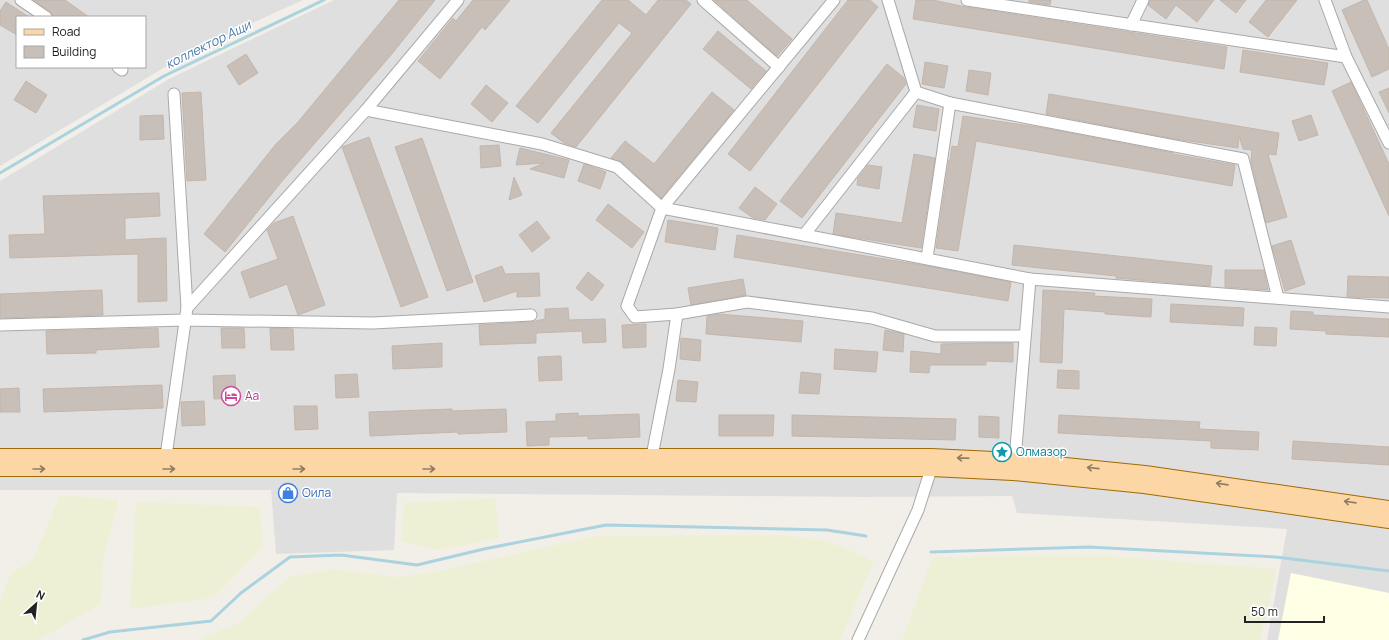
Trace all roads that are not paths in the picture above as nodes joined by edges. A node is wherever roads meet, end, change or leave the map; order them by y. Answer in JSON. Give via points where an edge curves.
{"nodes":[{"id":1,"x":21,"y":0,"type":"edge"},
{"id":2,"x":458,"y":0,"type":"edge"},
{"id":3,"x":702,"y":0,"type":"edge"},
{"id":4,"x":834,"y":0,"type":"edge"},
{"id":5,"x":888,"y":0,"type":"edge"},
{"id":6,"x":968,"y":0,"type":"edge"},
{"id":7,"x":1144,"y":0,"type":"edge"},
{"id":8,"x":1325,"y":0,"type":"edge"},
{"id":9,"x":45,"y":16,"type":"edge"},
{"id":10,"x":1131,"y":25,"type":"junction"},
{"id":11,"x":1346,"y":57,"type":"junction"},
{"id":12,"x":779,"y":67,"type":"junction"},
{"id":13,"x":916,"y":92,"type":"junction"},
{"id":14,"x":174,"y":94,"type":"dead end"},
{"id":15,"x":950,"y":103,"type":"junction"},
{"id":16,"x":366,"y":110,"type":"junction"},
{"id":17,"x":1389,"y":143,"type":"edge"},
{"id":18,"x":662,"y":208,"type":"junction"},
{"id":19,"x":804,"y":235,"type":"junction"},
{"id":20,"x":927,"y":258,"type":"junction"},
{"id":21,"x":1030,"y":279,"type":"junction"},
{"id":22,"x":1278,"y":298,"type":"junction"},
{"id":23,"x":1389,"y":307,"type":"edge"},
{"id":24,"x":187,"y":308,"type":"junction"},
{"id":25,"x":677,"y":314,"type":"junction"},
{"id":26,"x":531,"y":315,"type":"dead end"},
{"id":27,"x":185,"y":320,"type":"junction"},
{"id":28,"x":0,"y":325,"type":"edge"},
{"id":29,"x":1025,"y":336,"type":"junction"},
{"id":30,"x":0,"y":456,"type":"edge"},
{"id":31,"x":166,"y":456,"type":"junction"},
{"id":32,"x":652,"y":456,"type":"junction"},
{"id":33,"x":1015,"y":460,"type":"junction"},
{"id":34,"x":0,"y":469,"type":"edge"},
{"id":35,"x":931,"y":469,"type":"junction"},
{"id":36,"x":1389,"y":508,"type":"edge"},
{"id":37,"x":1389,"y":521,"type":"edge"},
{"id":38,"x":858,"y":640,"type":"edge"}],
"edges":[{"from":1,"to":9,"type":"street"},
{"from":2,"to":16,"type":"street"},
{"from":3,"to":12,"type":"street"},
{"from":4,"to":12,"type":"street"},
{"from":5,"to":13,"type":"street"},
{"from":6,"to":10,"type":"street"},
{"from":7,"to":10,"type":"street"},
{"from":8,"to":11,"type":"street"},
{"from":10,"to":11,"type":"street"},
{"from":11,"to":17,"type":"street"},
{"from":12,"to":18,"type":"street"},
{"from":13,"to":15,"type":"street"},
{"from":13,"to":19,"type":"street"},
{"from":14,"to":24,"type":"street"},
{"from":15,"to":20,"type":"street"},
{"from":15,"to":22,"type":"street","via":[[1243,159]]},
{"from":16,"to":18,"type":"street","via":[[542,144],[617,167]]},
{"from":16,"to":24,"type":"street"},
{"from":18,"to":19,"type":"street"},
{"from":18,"to":25,"type":"street","via":[[627,306],[635,318]]},
{"from":19,"to":20,"type":"street"},
{"from":20,"to":21,"type":"street"},
{"from":21,"to":22,"type":"street"},
{"from":21,"to":29,"type":"street"},
{"from":22,"to":23,"type":"street"},
{"from":24,"to":27,"type":"street"},
{"from":25,"to":29,"type":"street","via":[[747,302],[872,318],[935,336]]},
{"from":25,"to":32,"type":"street"},
{"from":26,"to":27,"type":"street","via":[[373,323]]},
{"from":27,"to":28,"type":"street"},
{"from":27,"to":31,"type":"street"},
{"from":29,"to":33,"type":"street"},
{"from":30,"to":31,"type":"main road"},
{"from":31,"to":32,"type":"main road"},
{"from":33,"to":32,"type":"main road","one_way":true,"via":[[931,456]]},
{"from":36,"to":33,"type":"main road","one_way":true,"via":[[1145,473]]},
{"from":34,"to":35,"type":"main road","one_way":true},
{"from":35,"to":37,"type":"main road","via":[[1013,473],[1144,486]]},
{"from":35,"to":38,"type":"street","via":[[918,510]]}]}
